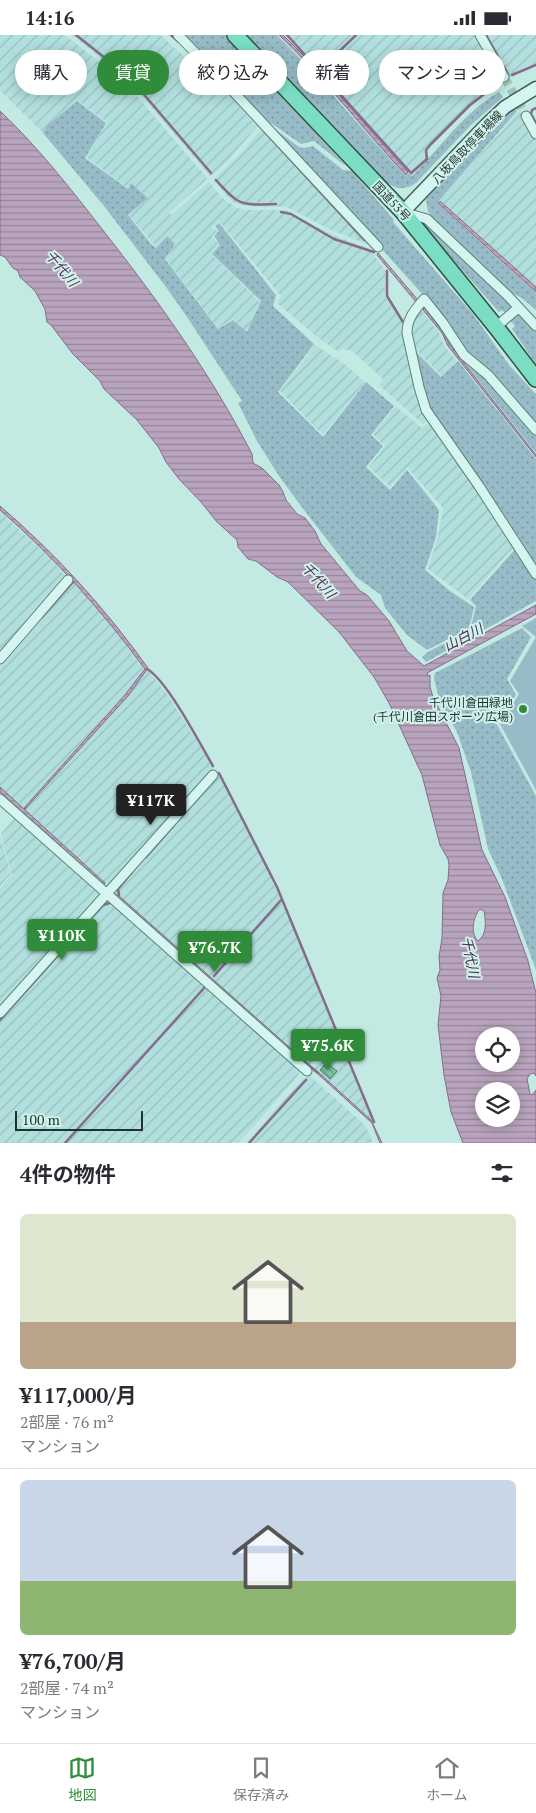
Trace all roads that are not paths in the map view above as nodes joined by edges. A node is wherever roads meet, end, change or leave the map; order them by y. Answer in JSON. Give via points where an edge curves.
{"nodes":[{"id":1,"x":178,"y":35,"type":"edge"},
{"id":2,"x":235,"y":35,"type":"edge"},
{"id":3,"x":480,"y":35,"type":"edge"},
{"id":4,"x":489,"y":50,"type":"edge"},
{"id":5,"x":536,"y":88,"type":"edge"},
{"id":6,"x":526,"y":116,"type":"tunnel mouth"},
{"id":7,"x":536,"y":134,"type":"edge"},
{"id":8,"x":403,"y":212,"type":"junction"},
{"id":9,"x":378,"y":247,"type":"dead end"},
{"id":10,"x":518,"y":308,"type":"junction"},
{"id":11,"x":536,"y":326,"type":"edge"},
{"id":12,"x":496,"y":327,"type":"junction"},
{"id":13,"x":536,"y":379,"type":"edge"},
{"id":14,"x":536,"y":430,"type":"edge"},
{"id":15,"x":536,"y":574,"type":"edge"},
{"id":16,"x":68,"y":580,"type":"dead end"},
{"id":17,"x":0,"y":659,"type":"edge"},
{"id":18,"x":213,"y":775,"type":"dead end"},
{"id":19,"x":2,"y":804,"type":"edge"},
{"id":20,"x":107,"y":894,"type":"junction"},
{"id":21,"x":0,"y":1013,"type":"edge"},
{"id":22,"x":307,"y":1071,"type":"dead end"}],
"edges":[{"from":1,"to":9,"type":"street"},
{"from":2,"to":8,"type":"highway","name":"国道53号"},
{"from":3,"to":4,"type":"street"},
{"from":5,"to":8,"type":"main road","name":"八坂鳥取停車場線","via":[[505,107]]},
{"from":6,"to":7,"type":"street"},
{"from":8,"to":10,"type":"street","via":[[427,219]]},
{"from":8,"to":12,"type":"highway","name":"国道53号"},
{"from":10,"to":11,"type":"street"},
{"from":10,"to":12,"type":"street"},
{"from":12,"to":13,"type":"highway","name":"国道53号"},
{"from":14,"to":15,"type":"street","via":[[488,375],[464,355],[424,299],[411,316],[407,333],[426,410]]},
{"from":16,"to":17,"type":"street"},
{"from":18,"to":20,"type":"street"},
{"from":19,"to":20,"type":"street"},
{"from":20,"to":21,"type":"street"},
{"from":20,"to":22,"type":"street"}]}
